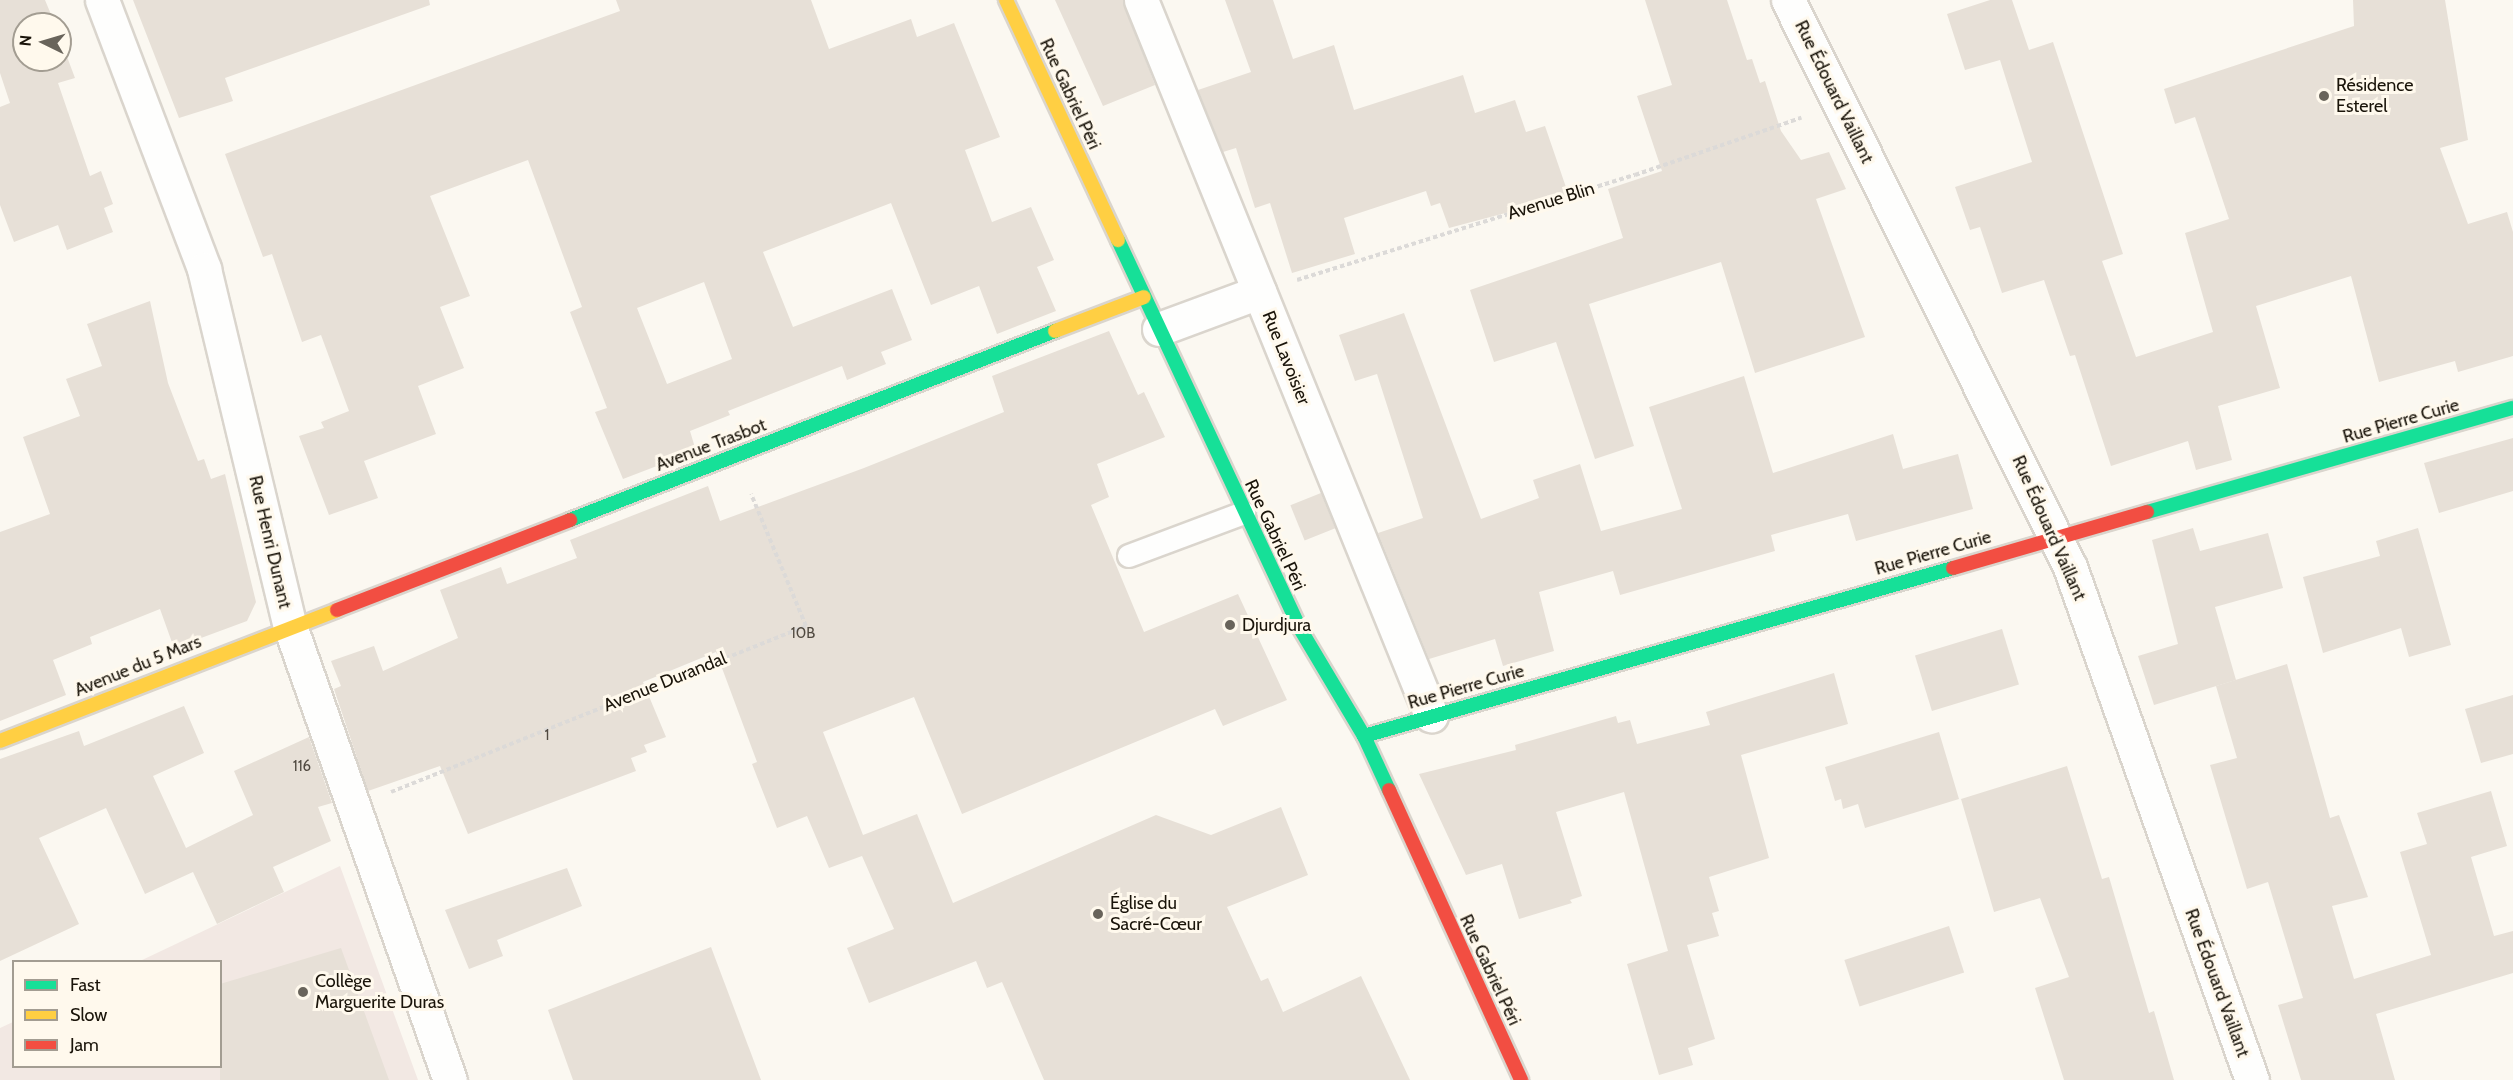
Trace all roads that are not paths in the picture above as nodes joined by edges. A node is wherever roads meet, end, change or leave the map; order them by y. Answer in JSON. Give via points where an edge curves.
{"nodes":[{"id":1,"x":102,"y":0,"type":"edge"},
{"id":2,"x":1006,"y":0,"type":"edge"},
{"id":3,"x":1141,"y":0,"type":"edge"},
{"id":4,"x":1788,"y":0,"type":"edge"},
{"id":5,"x":1259,"y":292,"type":"junction"},
{"id":6,"x":1144,"y":297,"type":"junction"},
{"id":7,"x":1159,"y":328,"type":"junction"},
{"id":8,"x":2513,"y":408,"type":"edge"},
{"id":9,"x":1244,"y":513,"type":"junction"},
{"id":10,"x":2056,"y":536,"type":"junction"},
{"id":11,"x":1129,"y":556,"type":"dead end"},
{"id":12,"x":290,"y":626,"type":"junction"},
{"id":13,"x":1431,"y":715,"type":"junction"},
{"id":14,"x":1364,"y":736,"type":"junction"},
{"id":15,"x":0,"y":741,"type":"edge"},
{"id":16,"x":450,"y":1080,"type":"edge"},
{"id":17,"x":1521,"y":1080,"type":"edge"},
{"id":18,"x":2252,"y":1080,"type":"edge"}],
"edges":[{"from":1,"to":12,"type":"street","name":"Rue Henri Dunant","via":[[204,269]]},
{"from":2,"to":6,"type":"street","name":"Rue Gabriel Péri"},
{"from":3,"to":5,"type":"street","name":"Rue Lavoisier"},
{"from":4,"to":10,"type":"street","name":"Rue Édouard Vaillant"},
{"from":5,"to":7,"type":"street"},
{"from":5,"to":13,"type":"street","name":"Rue Lavoisier"},
{"from":6,"to":7,"type":"street","name":"Rue Gabriel Péri"},
{"from":6,"to":12,"type":"street","name":"Avenue Trasbot"},
{"from":7,"to":9,"type":"street","name":"Rue Gabriel Péri"},
{"from":8,"to":10,"type":"street","name":"Rue Pierre Curie"},
{"from":9,"to":11,"type":"lane"},
{"from":9,"to":14,"type":"street","name":"Rue Gabriel Péri","via":[[1299,627]]},
{"from":10,"to":13,"type":"street","name":"Rue Pierre Curie"},
{"from":10,"to":18,"type":"street","name":"Rue Édouard Vaillant"},
{"from":12,"to":15,"type":"street","name":"Avenue du 5 Mars"},
{"from":12,"to":16,"type":"street","name":"Rue Henri Dunant"},
{"from":13,"to":14,"type":"street","name":"Rue Pierre Curie"},
{"from":14,"to":17,"type":"street","name":"Rue Gabriel Péri"}]}
